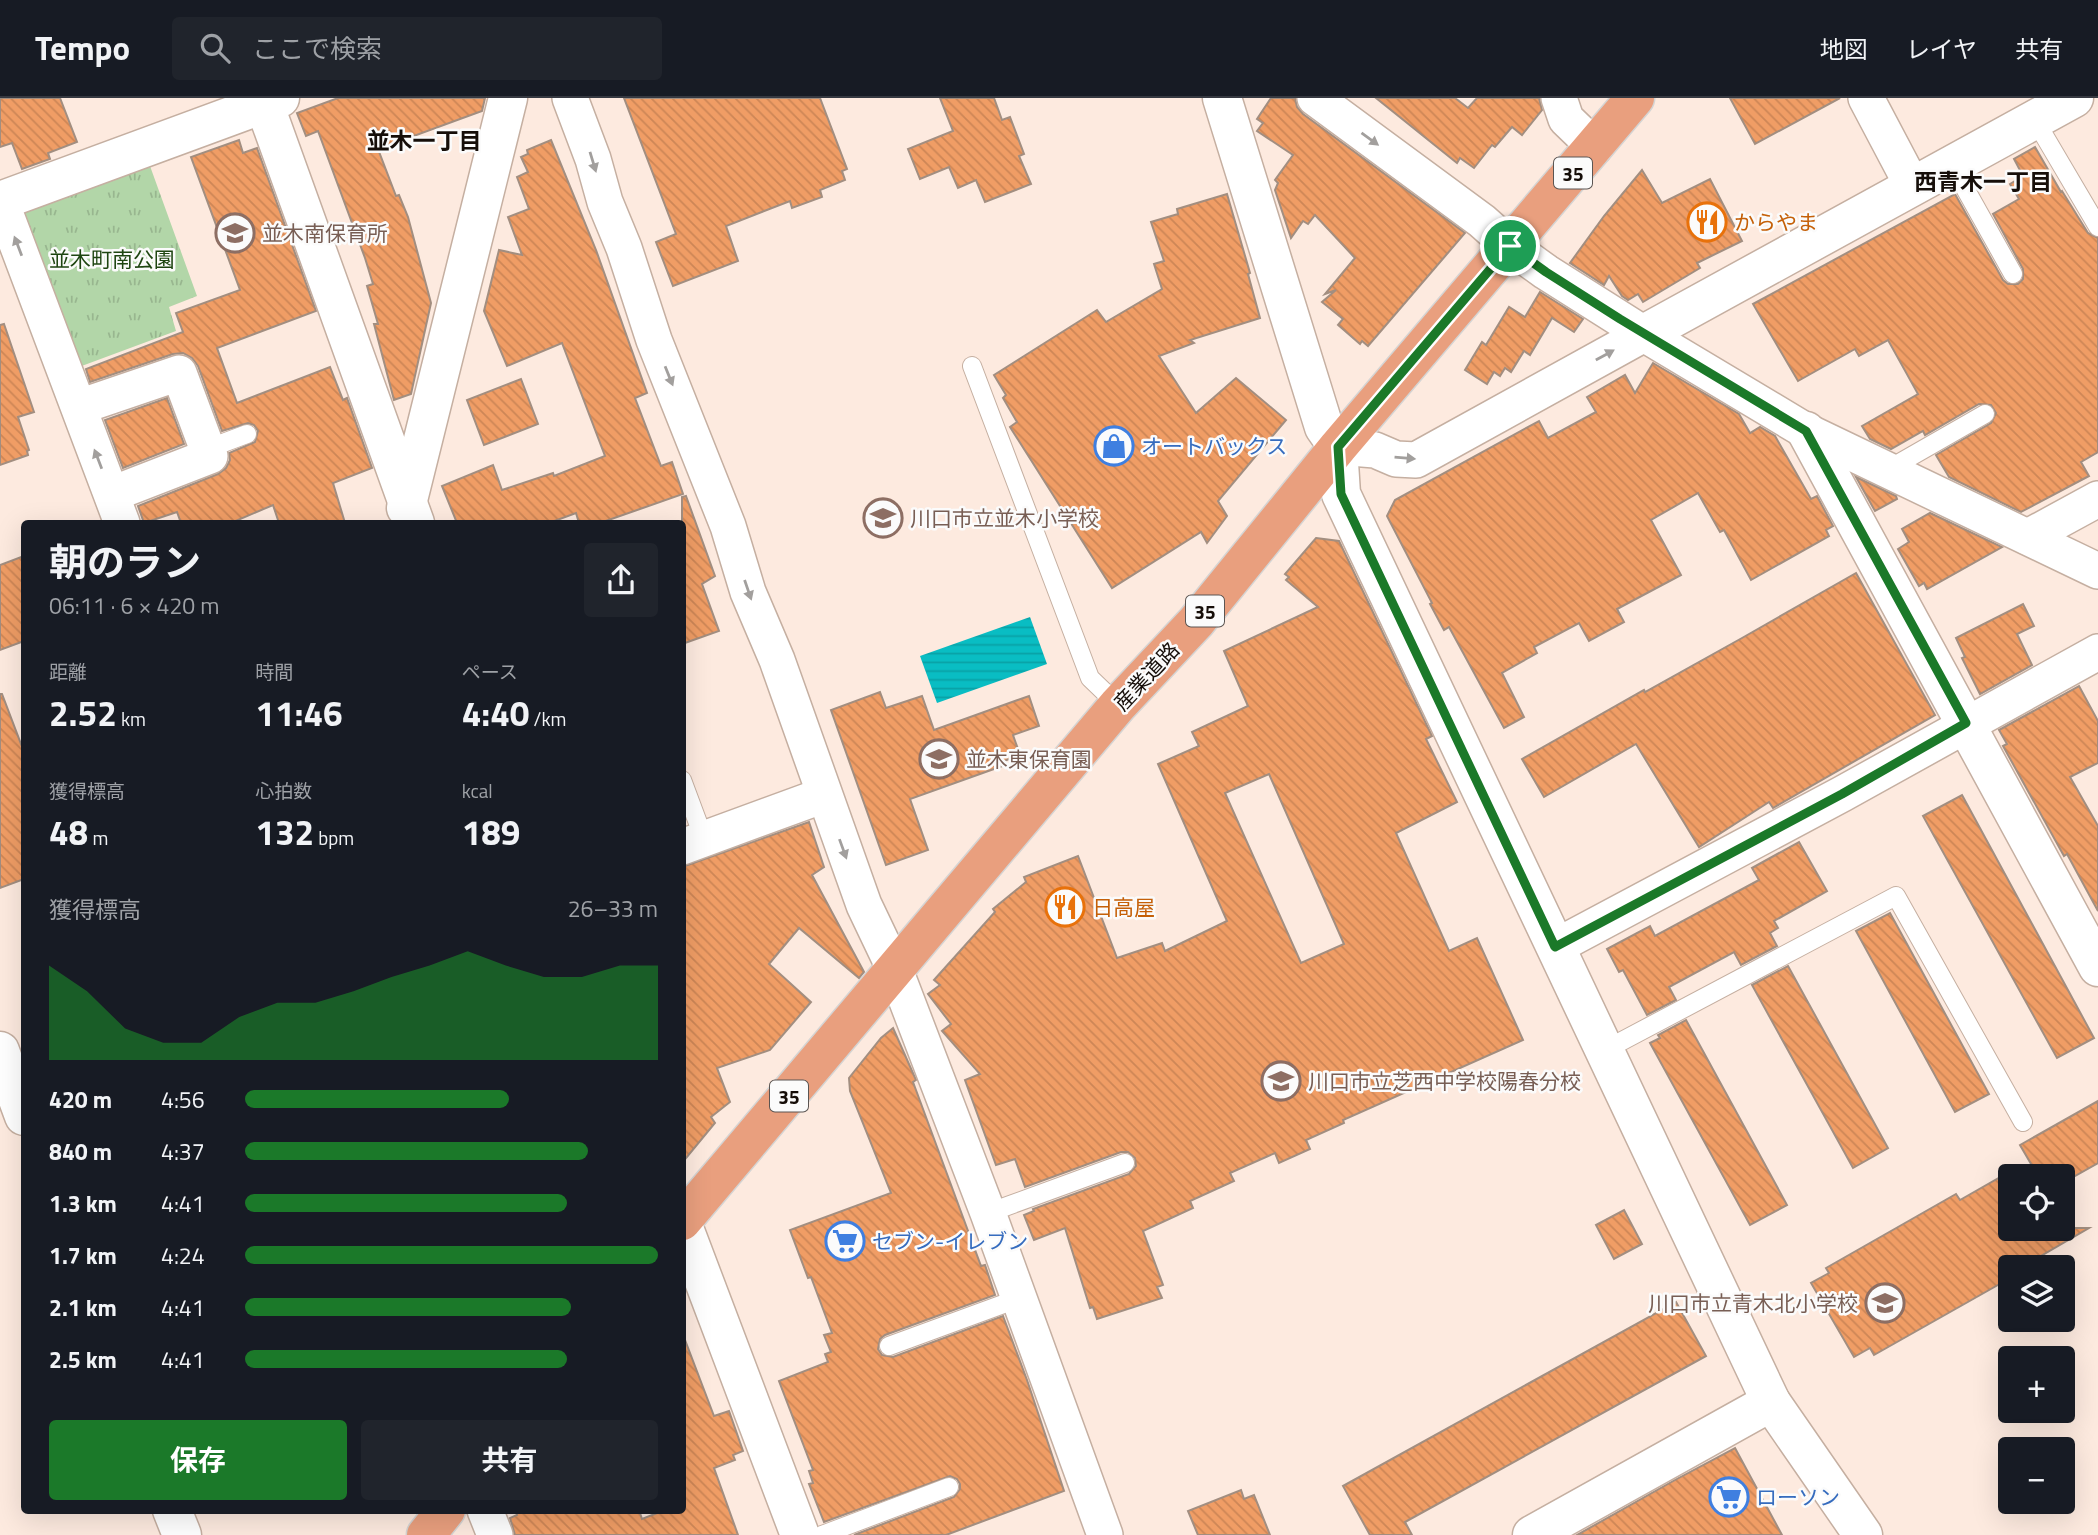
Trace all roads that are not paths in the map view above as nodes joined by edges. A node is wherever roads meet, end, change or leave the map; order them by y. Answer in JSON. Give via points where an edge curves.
{"nodes":[{"id":1,"x":508,"y":98,"type":"edge"},
{"id":2,"x":570,"y":98,"type":"edge"},
{"id":3,"x":1222,"y":98,"type":"edge"},
{"id":4,"x":1315,"y":98,"type":"edge"},
{"id":5,"x":1559,"y":98,"type":"edge"},
{"id":6,"x":1635,"y":98,"type":"edge"},
{"id":7,"x":1866,"y":98,"type":"edge"},
{"id":8,"x":2074,"y":98,"type":"edge"},
{"id":9,"x":269,"y":100,"type":"edge"},
{"id":10,"x":2035,"y":120,"type":"junction"},
{"id":11,"x":1595,"y":147,"type":"junction"},
{"id":12,"x":1952,"y":165,"type":"junction"},
{"id":13,"x":1913,"y":187,"type":"junction"},
{"id":14,"x":0,"y":200,"type":"edge"},
{"id":15,"x":2098,"y":227,"type":"edge"},
{"id":16,"x":1510,"y":246,"type":"junction"},
{"id":17,"x":2013,"y":274,"type":"dead end"},
{"id":18,"x":1644,"y":334,"type":"junction"},
{"id":19,"x":972,"y":366,"type":"dead end"},
{"id":20,"x":79,"y":407,"type":"junction"},
{"id":21,"x":1984,"y":414,"type":"dead end"},
{"id":22,"x":1806,"y":431,"type":"junction"},
{"id":23,"x":247,"y":434,"type":"dead end"},
{"id":24,"x":1338,"y":447,"type":"junction"},
{"id":25,"x":208,"y":449,"type":"junction"},
{"id":26,"x":1889,"y":469,"type":"junction"},
{"id":27,"x":2098,"y":499,"type":"edge"},
{"id":28,"x":117,"y":509,"type":"edge"},
{"id":29,"x":408,"y":516,"type":"edge"},
{"id":30,"x":2028,"y":537,"type":"junction"},
{"id":31,"x":2098,"y":571,"type":"edge"},
{"id":32,"x":2098,"y":652,"type":"edge"},
{"id":33,"x":1118,"y":705,"type":"junction"},
{"id":34,"x":1966,"y":723,"type":"junction"},
{"id":35,"x":824,"y":795,"type":"junction"},
{"id":36,"x":686,"y":803,"type":"edge"},
{"id":37,"x":693,"y":843,"type":"edge"},
{"id":38,"x":1555,"y":947,"type":"junction"},
{"id":39,"x":2098,"y":967,"type":"edge"},
{"id":40,"x":895,"y":970,"type":"junction"},
{"id":41,"x":1605,"y":1050,"type":"junction"},
{"id":42,"x":0,"y":1051,"type":"edge"},
{"id":43,"x":16,"y":1101,"type":"edge"},
{"id":44,"x":2023,"y":1122,"type":"dead end"},
{"id":45,"x":1125,"y":1163,"type":"dead end"},
{"id":46,"x":988,"y":1213,"type":"junction"},
{"id":47,"x":686,"y":1217,"type":"edge"},
{"id":48,"x":686,"y":1233,"type":"edge"},
{"id":49,"x":1020,"y":1298,"type":"junction"},
{"id":50,"x":889,"y":1346,"type":"dead end"},
{"id":51,"x":1771,"y":1402,"type":"junction"},
{"id":52,"x":948,"y":1487,"type":"dead end"},
{"id":53,"x":174,"y":1514,"type":"edge"},
{"id":54,"x":443,"y":1514,"type":"edge"},
{"id":55,"x":487,"y":1514,"type":"edge"},
{"id":56,"x":1097,"y":1533,"type":"edge"},
{"id":57,"x":182,"y":1535,"type":"edge"},
{"id":58,"x":426,"y":1535,"type":"edge"},
{"id":59,"x":495,"y":1535,"type":"edge"},
{"id":60,"x":800,"y":1535,"type":"edge"},
{"id":61,"x":822,"y":1535,"type":"edge"},
{"id":62,"x":1532,"y":1535,"type":"edge"},
{"id":63,"x":1863,"y":1535,"type":"edge"}],
"edges":[{"from":1,"to":29,"type":"street"},
{"from":2,"to":35,"type":"street","one_way":true,"via":[[654,341],[728,526]]},
{"from":3,"to":24,"type":"street","via":[[1324,427]]},
{"from":4,"to":16,"type":"street","one_way":true},
{"from":5,"to":11,"type":"street","via":[[1566,119]]},
{"from":6,"to":11,"type":"main road","name":"産業道路","number":"35"},
{"from":7,"to":13,"type":"street"},
{"from":8,"to":10,"type":"street"},
{"from":9,"to":14,"type":"street"},
{"from":9,"to":29,"type":"street"},
{"from":10,"to":12,"type":"street"},
{"from":10,"to":15,"type":"lane"},
{"from":11,"to":16,"type":"main road","name":"産業道路","number":"35"},
{"from":12,"to":13,"type":"street"},
{"from":12,"to":17,"type":"lane"},
{"from":13,"to":18,"type":"street"},
{"from":20,"to":14,"type":"street","one_way":true},
{"from":16,"to":18,"type":"street"},
{"from":16,"to":24,"type":"main road","name":"産業道路","number":"35"},
{"from":18,"to":22,"type":"street"},
{"from":24,"to":18,"type":"street","one_way":true,"via":[[1416,460]]},
{"from":19,"to":33,"type":"lane","via":[[1090,678]]},
{"from":20,"to":25,"type":"street","via":[[179,373]]},
{"from":28,"to":20,"type":"street","one_way":true},
{"from":21,"to":26,"type":"lane"},
{"from":22,"to":26,"type":"street"},
{"from":22,"to":34,"type":"street"},
{"from":23,"to":25,"type":"lane"},
{"from":24,"to":33,"type":"main road","name":"産業道路","number":"35","via":[[1196,622]]},
{"from":24,"to":38,"type":"street","via":[[1341,494]]},
{"from":25,"to":28,"type":"street","via":[[210,456]]},
{"from":26,"to":30,"type":"street"},
{"from":27,"to":30,"type":"street"},
{"from":30,"to":31,"type":"street"},
{"from":32,"to":34,"type":"street"},
{"from":33,"to":40,"type":"main road","name":"産業道路","number":"35"},
{"from":34,"to":38,"type":"street"},
{"from":34,"to":39,"type":"street"},
{"from":35,"to":37,"type":"street"},
{"from":35,"to":40,"type":"street","one_way":true,"via":[[864,905]]},
{"from":36,"to":37,"type":"lane"},
{"from":38,"to":41,"type":"street"},
{"from":40,"to":46,"type":"street"},
{"from":40,"to":47,"type":"main road","name":"産業道路","number":"35"},
{"from":41,"to":44,"type":"lane","via":[[1896,896]]},
{"from":41,"to":51,"type":"street"},
{"from":42,"to":43,"type":"street"},
{"from":45,"to":46,"type":"lane"},
{"from":46,"to":49,"type":"street"},
{"from":48,"to":60,"type":"street"},
{"from":49,"to":50,"type":"lane"},
{"from":49,"to":56,"type":"street"},
{"from":51,"to":62,"type":"street"},
{"from":51,"to":63,"type":"street"},
{"from":52,"to":61,"type":"lane"},
{"from":53,"to":57,"type":"street"},
{"from":54,"to":58,"type":"main road"},
{"from":55,"to":59,"type":"street"}]}
